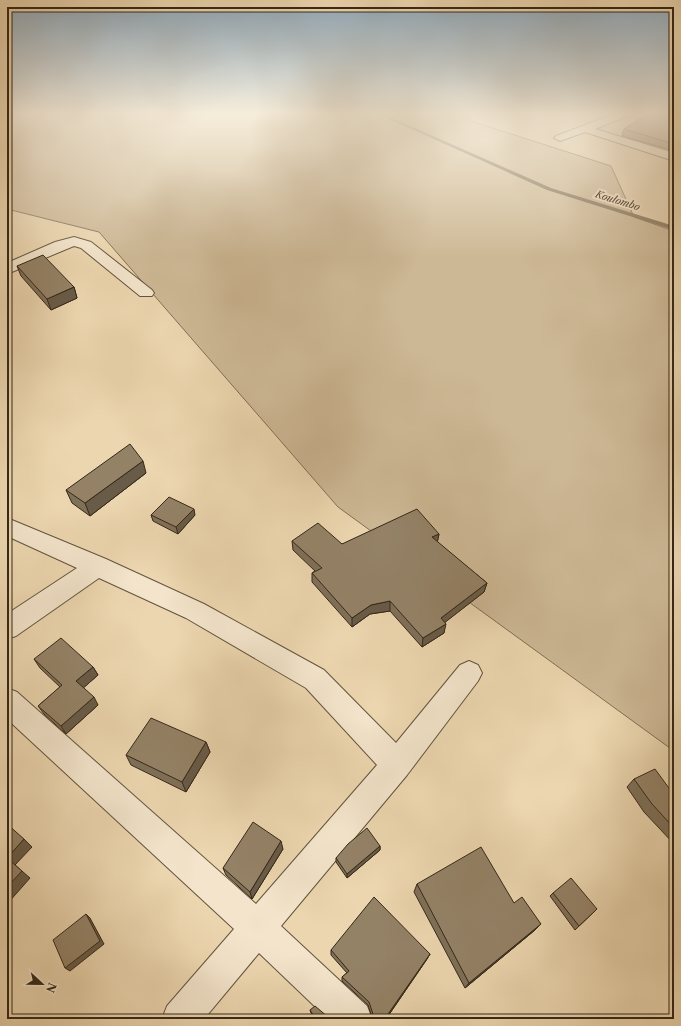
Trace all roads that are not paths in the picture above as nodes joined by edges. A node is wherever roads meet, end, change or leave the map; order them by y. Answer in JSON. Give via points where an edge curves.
{"nodes":[{"id":1,"x":7,"y":269,"type":"edge"},
{"id":2,"x":146,"y":293,"type":"dead end"},
{"id":3,"x":7,"y":526,"type":"edge"},
{"id":4,"x":98,"y":566,"type":"junction"},
{"id":5,"x":7,"y":628,"type":"edge"},
{"id":6,"x":470,"y":673,"type":"dead end"},
{"id":7,"x":7,"y":701,"type":"edge"},
{"id":8,"x":397,"y":765,"type":"junction"},
{"id":9,"x":259,"y":929,"type":"junction"},
{"id":10,"x":180,"y":1019,"type":"edge"},
{"id":11,"x":354,"y":1019,"type":"edge"}],
"edges":[{"from":1,"to":2,"type":"street","via":[[74,241],[86,245]]},
{"from":3,"to":4,"type":"street"},
{"from":4,"to":5,"type":"street"},
{"from":4,"to":8,"type":"street","via":[[194,611],[315,680]]},
{"from":6,"to":8,"type":"street"},
{"from":7,"to":9,"type":"street"},
{"from":8,"to":9,"type":"street"},
{"from":9,"to":10,"type":"street"},
{"from":9,"to":11,"type":"street"}]}
